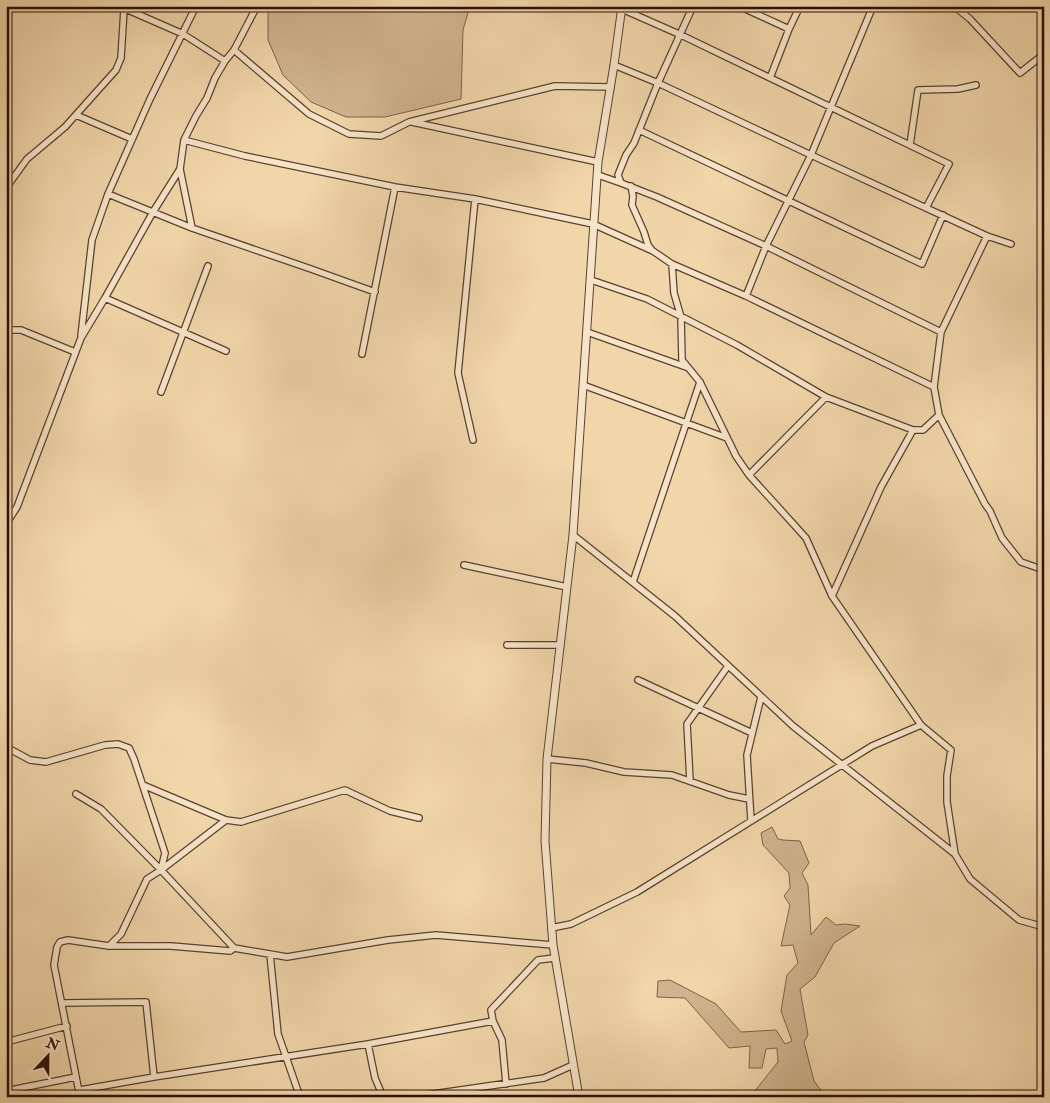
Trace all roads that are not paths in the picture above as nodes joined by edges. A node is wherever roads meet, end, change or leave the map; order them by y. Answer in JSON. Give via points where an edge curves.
{"nodes":[{"id":1,"x":196,"y":6,"type":"edge"},
{"id":2,"x":596,"y":6,"type":"edge"},
{"id":3,"x":693,"y":6,"type":"edge"},
{"id":4,"x":739,"y":6,"type":"edge"},
{"id":5,"x":800,"y":6,"type":"edge"},
{"id":6,"x":873,"y":6,"type":"edge"},
{"id":7,"x":954,"y":6,"type":"edge"},
{"id":8,"x":123,"y":7,"type":"edge"},
{"id":9,"x":256,"y":7,"type":"edge"},
{"id":10,"x":622,"y":8,"type":"edge"},
{"id":11,"x":789,"y":29,"type":"junction"},
{"id":12,"x":183,"y":34,"type":"junction"},
{"id":13,"x":681,"y":35,"type":"junction"},
{"id":14,"x":234,"y":50,"type":"junction"},
{"id":15,"x":1044,"y":54,"type":"edge"},
{"id":16,"x":225,"y":61,"type":"junction"},
{"id":17,"x":614,"y":66,"type":"junction"},
{"id":18,"x":770,"y":78,"type":"junction"},
{"id":19,"x":658,"y":83,"type":"junction"},
{"id":20,"x":976,"y":85,"type":"dead end"},
{"id":21,"x":611,"y":87,"type":"junction"},
{"id":22,"x":830,"y":107,"type":"junction"},
{"id":23,"x":76,"y":115,"type":"junction"},
{"id":24,"x":409,"y":122,"type":"junction"},
{"id":25,"x":639,"y":130,"type":"junction"},
{"id":26,"x":132,"y":139,"type":"junction"},
{"id":27,"x":184,"y":140,"type":"junction"},
{"id":28,"x":910,"y":145,"type":"junction"},
{"id":29,"x":811,"y":155,"type":"junction"},
{"id":30,"x":598,"y":162,"type":"junction"},
{"id":31,"x":180,"y":169,"type":"junction"},
{"id":32,"x":598,"y":176,"type":"junction"},
{"id":33,"x":622,"y":183,"type":"junction"},
{"id":34,"x":631,"y":186,"type":"junction"},
{"id":35,"x":6,"y":188,"type":"edge"},
{"id":36,"x":396,"y":188,"type":"junction"},
{"id":37,"x":108,"y":194,"type":"junction"},
{"id":38,"x":475,"y":199,"type":"junction"},
{"id":39,"x":788,"y":200,"type":"junction"},
{"id":40,"x":926,"y":208,"type":"junction"},
{"id":41,"x":153,"y":212,"type":"junction"},
{"id":42,"x":943,"y":215,"type":"junction"},
{"id":43,"x":593,"y":224,"type":"junction"},
{"id":44,"x":192,"y":228,"type":"junction"},
{"id":45,"x":988,"y":236,"type":"junction"},
{"id":46,"x":1011,"y":244,"type":"dead end"},
{"id":47,"x":766,"y":246,"type":"junction"},
{"id":48,"x":653,"y":251,"type":"junction"},
{"id":49,"x":672,"y":264,"type":"junction"},
{"id":50,"x":208,"y":266,"type":"dead end"},
{"id":51,"x":591,"y":280,"type":"junction"},
{"id":52,"x":374,"y":292,"type":"junction"},
{"id":53,"x":746,"y":296,"type":"junction"},
{"id":54,"x":105,"y":298,"type":"junction"},
{"id":55,"x":681,"y":317,"type":"junction"},
{"id":56,"x":6,"y":330,"type":"edge"},
{"id":57,"x":183,"y":332,"type":"junction"},
{"id":58,"x":587,"y":332,"type":"junction"},
{"id":59,"x":941,"y":332,"type":"junction"},
{"id":60,"x":81,"y":338,"type":"junction"},
{"id":61,"x":226,"y":351,"type":"dead end"},
{"id":62,"x":76,"y":352,"type":"junction"},
{"id":63,"x":362,"y":354,"type":"dead end"},
{"id":64,"x":688,"y":368,"type":"junction"},
{"id":65,"x":700,"y":382,"type":"junction"},
{"id":66,"x":584,"y":385,"type":"junction"},
{"id":67,"x":934,"y":387,"type":"junction"},
{"id":68,"x":161,"y":392,"type":"dead end"},
{"id":69,"x":826,"y":397,"type":"junction"},
{"id":70,"x":939,"y":415,"type":"junction"},
{"id":71,"x":686,"y":423,"type":"junction"},
{"id":72,"x":913,"y":430,"type":"junction"},
{"id":73,"x":727,"y":438,"type":"junction"},
{"id":74,"x":473,"y":440,"type":"dead end"},
{"id":75,"x":749,"y":475,"type":"junction"},
{"id":76,"x":6,"y":524,"type":"edge"},
{"id":77,"x":573,"y":535,"type":"junction"},
{"id":78,"x":464,"y":564,"type":"dead end"},
{"id":79,"x":1044,"y":570,"type":"edge"},
{"id":80,"x":632,"y":582,"type":"junction"},
{"id":81,"x":567,"y":588,"type":"junction"},
{"id":82,"x":832,"y":596,"type":"junction"},
{"id":83,"x":508,"y":645,"type":"dead end"},
{"id":84,"x":560,"y":645,"type":"junction"},
{"id":85,"x":728,"y":666,"type":"junction"},
{"id":86,"x":638,"y":680,"type":"dead end"},
{"id":87,"x":761,"y":697,"type":"junction"},
{"id":88,"x":699,"y":708,"type":"junction"},
{"id":89,"x":921,"y":725,"type":"junction"},
{"id":90,"x":752,"y":733,"type":"junction"},
{"id":91,"x":6,"y":747,"type":"edge"},
{"id":92,"x":546,"y":759,"type":"junction"},
{"id":93,"x":842,"y":765,"type":"junction"},
{"id":94,"x":690,"y":781,"type":"junction"},
{"id":95,"x":142,"y":785,"type":"junction"},
{"id":96,"x":76,"y":794,"type":"dead end"},
{"id":97,"x":749,"y":799,"type":"junction"},
{"id":98,"x":419,"y":818,"type":"dead end"},
{"id":99,"x":226,"y":820,"type":"junction"},
{"id":100,"x":751,"y":822,"type":"junction"},
{"id":101,"x":955,"y":854,"type":"junction"},
{"id":102,"x":161,"y":870,"type":"junction"},
{"id":103,"x":1044,"y":926,"type":"edge"},
{"id":104,"x":551,"y":928,"type":"junction"},
{"id":105,"x":553,"y":945,"type":"junction"},
{"id":106,"x":109,"y":946,"type":"junction"},
{"id":107,"x":234,"y":948,"type":"junction"},
{"id":108,"x":270,"y":954,"type":"junction"},
{"id":109,"x":554,"y":958,"type":"junction"},
{"id":110,"x":62,"y":1003,"type":"junction"},
{"id":111,"x":493,"y":1021,"type":"junction"},
{"id":112,"x":67,"y":1026,"type":"junction"},
{"id":113,"x":6,"y":1042,"type":"edge"},
{"id":114,"x":368,"y":1044,"type":"junction"},
{"id":115,"x":286,"y":1056,"type":"junction"},
{"id":116,"x":574,"y":1066,"type":"junction"},
{"id":117,"x":154,"y":1076,"type":"junction"},
{"id":118,"x":76,"y":1077,"type":"junction"},
{"id":119,"x":506,"y":1084,"type":"junction"},
{"id":120,"x":80,"y":1090,"type":"junction"},
{"id":121,"x":6,"y":1091,"type":"edge"},
{"id":122,"x":80,"y":1097,"type":"edge"},
{"id":123,"x":300,"y":1097,"type":"edge"},
{"id":124,"x":383,"y":1097,"type":"edge"},
{"id":125,"x":412,"y":1097,"type":"edge"},
{"id":126,"x":579,"y":1097,"type":"edge"}],
"edges":[{"from":1,"to":12,"type":"street"},
{"from":2,"to":10,"type":"street"},
{"from":3,"to":13,"type":"street"},
{"from":4,"to":11,"type":"street"},
{"from":5,"to":11,"type":"street"},
{"from":6,"to":22,"type":"street"},
{"from":7,"to":15,"type":"street","via":[[1020,73]]},
{"from":8,"to":12,"type":"street"},
{"from":8,"to":23,"type":"street","via":[[121,58],[116,70]]},
{"from":9,"to":14,"type":"street"},
{"from":10,"to":13,"type":"street"},
{"from":10,"to":17,"type":"street"},
{"from":11,"to":18,"type":"street"},
{"from":12,"to":16,"type":"street"},
{"from":12,"to":26,"type":"street"},
{"from":13,"to":18,"type":"street"},
{"from":13,"to":19,"type":"street"},
{"from":14,"to":16,"type":"street"},
{"from":14,"to":24,"type":"street","via":[[309,114],[349,134],[381,136]]},
{"from":16,"to":27,"type":"street"},
{"from":17,"to":19,"type":"street"},
{"from":17,"to":21,"type":"street"},
{"from":18,"to":22,"type":"street"},
{"from":19,"to":25,"type":"street"},
{"from":19,"to":29,"type":"street"},
{"from":20,"to":28,"type":"street","via":[[918,90]]},
{"from":21,"to":24,"type":"street","via":[[555,86]]},
{"from":21,"to":30,"type":"street"},
{"from":22,"to":28,"type":"street"},
{"from":22,"to":29,"type":"street"},
{"from":23,"to":26,"type":"street"},
{"from":23,"to":35,"type":"street","via":[[27,159]]},
{"from":24,"to":30,"type":"street"},
{"from":25,"to":33,"type":"street","via":[[618,175]]},
{"from":25,"to":39,"type":"street"},
{"from":26,"to":37,"type":"street"},
{"from":27,"to":31,"type":"street"},
{"from":27,"to":36,"type":"street"},
{"from":28,"to":40,"type":"street","via":[[949,164]]},
{"from":29,"to":39,"type":"street"},
{"from":29,"to":40,"type":"street"},
{"from":30,"to":32,"type":"street"},
{"from":31,"to":41,"type":"street"},
{"from":31,"to":44,"type":"street"},
{"from":32,"to":33,"type":"street"},
{"from":32,"to":43,"type":"street"},
{"from":33,"to":34,"type":"street"},
{"from":34,"to":47,"type":"street"},
{"from":34,"to":48,"type":"street","via":[[632,205]]},
{"from":36,"to":38,"type":"street"},
{"from":36,"to":52,"type":"street"},
{"from":37,"to":41,"type":"street"},
{"from":37,"to":60,"type":"street","via":[[92,240]]},
{"from":38,"to":43,"type":"street"},
{"from":38,"to":74,"type":"street","via":[[458,373]]},
{"from":39,"to":42,"type":"street","via":[[922,264]]},
{"from":39,"to":47,"type":"street"},
{"from":40,"to":42,"type":"street"},
{"from":41,"to":44,"type":"street"},
{"from":41,"to":54,"type":"street"},
{"from":42,"to":45,"type":"street"},
{"from":43,"to":48,"type":"street"},
{"from":43,"to":51,"type":"street"},
{"from":44,"to":52,"type":"street"},
{"from":45,"to":46,"type":"street"},
{"from":45,"to":59,"type":"street"},
{"from":47,"to":53,"type":"street"},
{"from":47,"to":59,"type":"street"},
{"from":48,"to":49,"type":"street"},
{"from":49,"to":53,"type":"street"},
{"from":49,"to":55,"type":"street","via":[[674,293]]},
{"from":50,"to":57,"type":"street"},
{"from":51,"to":55,"type":"street","via":[[647,299]]},
{"from":51,"to":58,"type":"street"},
{"from":52,"to":63,"type":"street"},
{"from":53,"to":67,"type":"street"},
{"from":54,"to":57,"type":"street"},
{"from":54,"to":60,"type":"street"},
{"from":55,"to":64,"type":"street","via":[[682,360]]},
{"from":55,"to":69,"type":"street"},
{"from":56,"to":62,"type":"street","via":[[21,330]]},
{"from":57,"to":61,"type":"street"},
{"from":57,"to":68,"type":"street"},
{"from":58,"to":64,"type":"street"},
{"from":58,"to":66,"type":"street"},
{"from":59,"to":67,"type":"street"},
{"from":60,"to":62,"type":"street"},
{"from":62,"to":76,"type":"street","via":[[17,507]]},
{"from":64,"to":65,"type":"street"},
{"from":65,"to":71,"type":"street"},
{"from":65,"to":73,"type":"street"},
{"from":66,"to":71,"type":"street"},
{"from":66,"to":77,"type":"street"},
{"from":67,"to":70,"type":"street"},
{"from":69,"to":72,"type":"street"},
{"from":69,"to":75,"type":"street"},
{"from":70,"to":72,"type":"street","via":[[924,430]]},
{"from":70,"to":79,"type":"street","via":[[1002,538],[1021,562]]},
{"from":71,"to":73,"type":"street"},
{"from":71,"to":80,"type":"street"},
{"from":72,"to":82,"type":"street","via":[[881,487]]},
{"from":73,"to":75,"type":"street"},
{"from":75,"to":82,"type":"street","via":[[806,538]]},
{"from":77,"to":80,"type":"street"},
{"from":77,"to":81,"type":"street"},
{"from":78,"to":81,"type":"street"},
{"from":80,"to":85,"type":"street","via":[[675,616]]},
{"from":81,"to":84,"type":"street"},
{"from":82,"to":89,"type":"street"},
{"from":83,"to":84,"type":"street"},
{"from":84,"to":92,"type":"street"},
{"from":85,"to":87,"type":"street"},
{"from":85,"to":88,"type":"street"},
{"from":86,"to":88,"type":"street"},
{"from":87,"to":90,"type":"street"},
{"from":87,"to":93,"type":"street"},
{"from":88,"to":90,"type":"street"},
{"from":88,"to":94,"type":"street","via":[[687,724]]},
{"from":89,"to":93,"type":"street","via":[[872,746]]},
{"from":89,"to":101,"type":"street","via":[[951,750],[947,802]]},
{"from":90,"to":97,"type":"street","via":[[747,755]]},
{"from":91,"to":95,"type":"street","via":[[30,760],[46,762],[118,744],[129,748]]},
{"from":92,"to":94,"type":"street","via":[[586,763],[624,772],[672,775]]},
{"from":92,"to":104,"type":"street"},
{"from":93,"to":100,"type":"street"},
{"from":93,"to":101,"type":"street"},
{"from":94,"to":97,"type":"street"},
{"from":95,"to":99,"type":"street"},
{"from":95,"to":102,"type":"street","via":[[164,853]]},
{"from":96,"to":102,"type":"street","via":[[101,809]]},
{"from":97,"to":100,"type":"street"},
{"from":98,"to":99,"type":"street","via":[[390,811],[345,790],[241,822]]},
{"from":99,"to":102,"type":"street"},
{"from":100,"to":104,"type":"street","via":[[637,892],[571,924]]},
{"from":101,"to":103,"type":"street","via":[[970,879],[1019,920]]},
{"from":102,"to":106,"type":"street","via":[[147,879],[121,934]]},
{"from":102,"to":107,"type":"street"},
{"from":104,"to":105,"type":"street"},
{"from":105,"to":108,"type":"street","via":[[436,935],[287,958]]},
{"from":105,"to":109,"type":"street"},
{"from":106,"to":107,"type":"street","via":[[171,946],[230,951]]},
{"from":106,"to":110,"type":"street","via":[[68,940],[60,942],[54,965]]},
{"from":107,"to":108,"type":"street"},
{"from":108,"to":115,"type":"street","via":[[278,1034]]},
{"from":109,"to":111,"type":"street","via":[[538,960],[492,1010]]},
{"from":109,"to":116,"type":"street"},
{"from":110,"to":112,"type":"street"},
{"from":110,"to":117,"type":"street","via":[[146,1002]]},
{"from":111,"to":114,"type":"street"},
{"from":111,"to":119,"type":"street","via":[[502,1040]]},
{"from":112,"to":113,"type":"street"},
{"from":112,"to":118,"type":"street"},
{"from":114,"to":115,"type":"street"},
{"from":114,"to":124,"type":"street","via":[[375,1078]]},
{"from":115,"to":117,"type":"street"},
{"from":115,"to":123,"type":"street"},
{"from":116,"to":119,"type":"street","via":[[544,1078]]},
{"from":116,"to":126,"type":"street"},
{"from":117,"to":120,"type":"street"},
{"from":118,"to":120,"type":"street"},
{"from":118,"to":121,"type":"street"},
{"from":119,"to":125,"type":"street"},
{"from":120,"to":122,"type":"street"}]}
